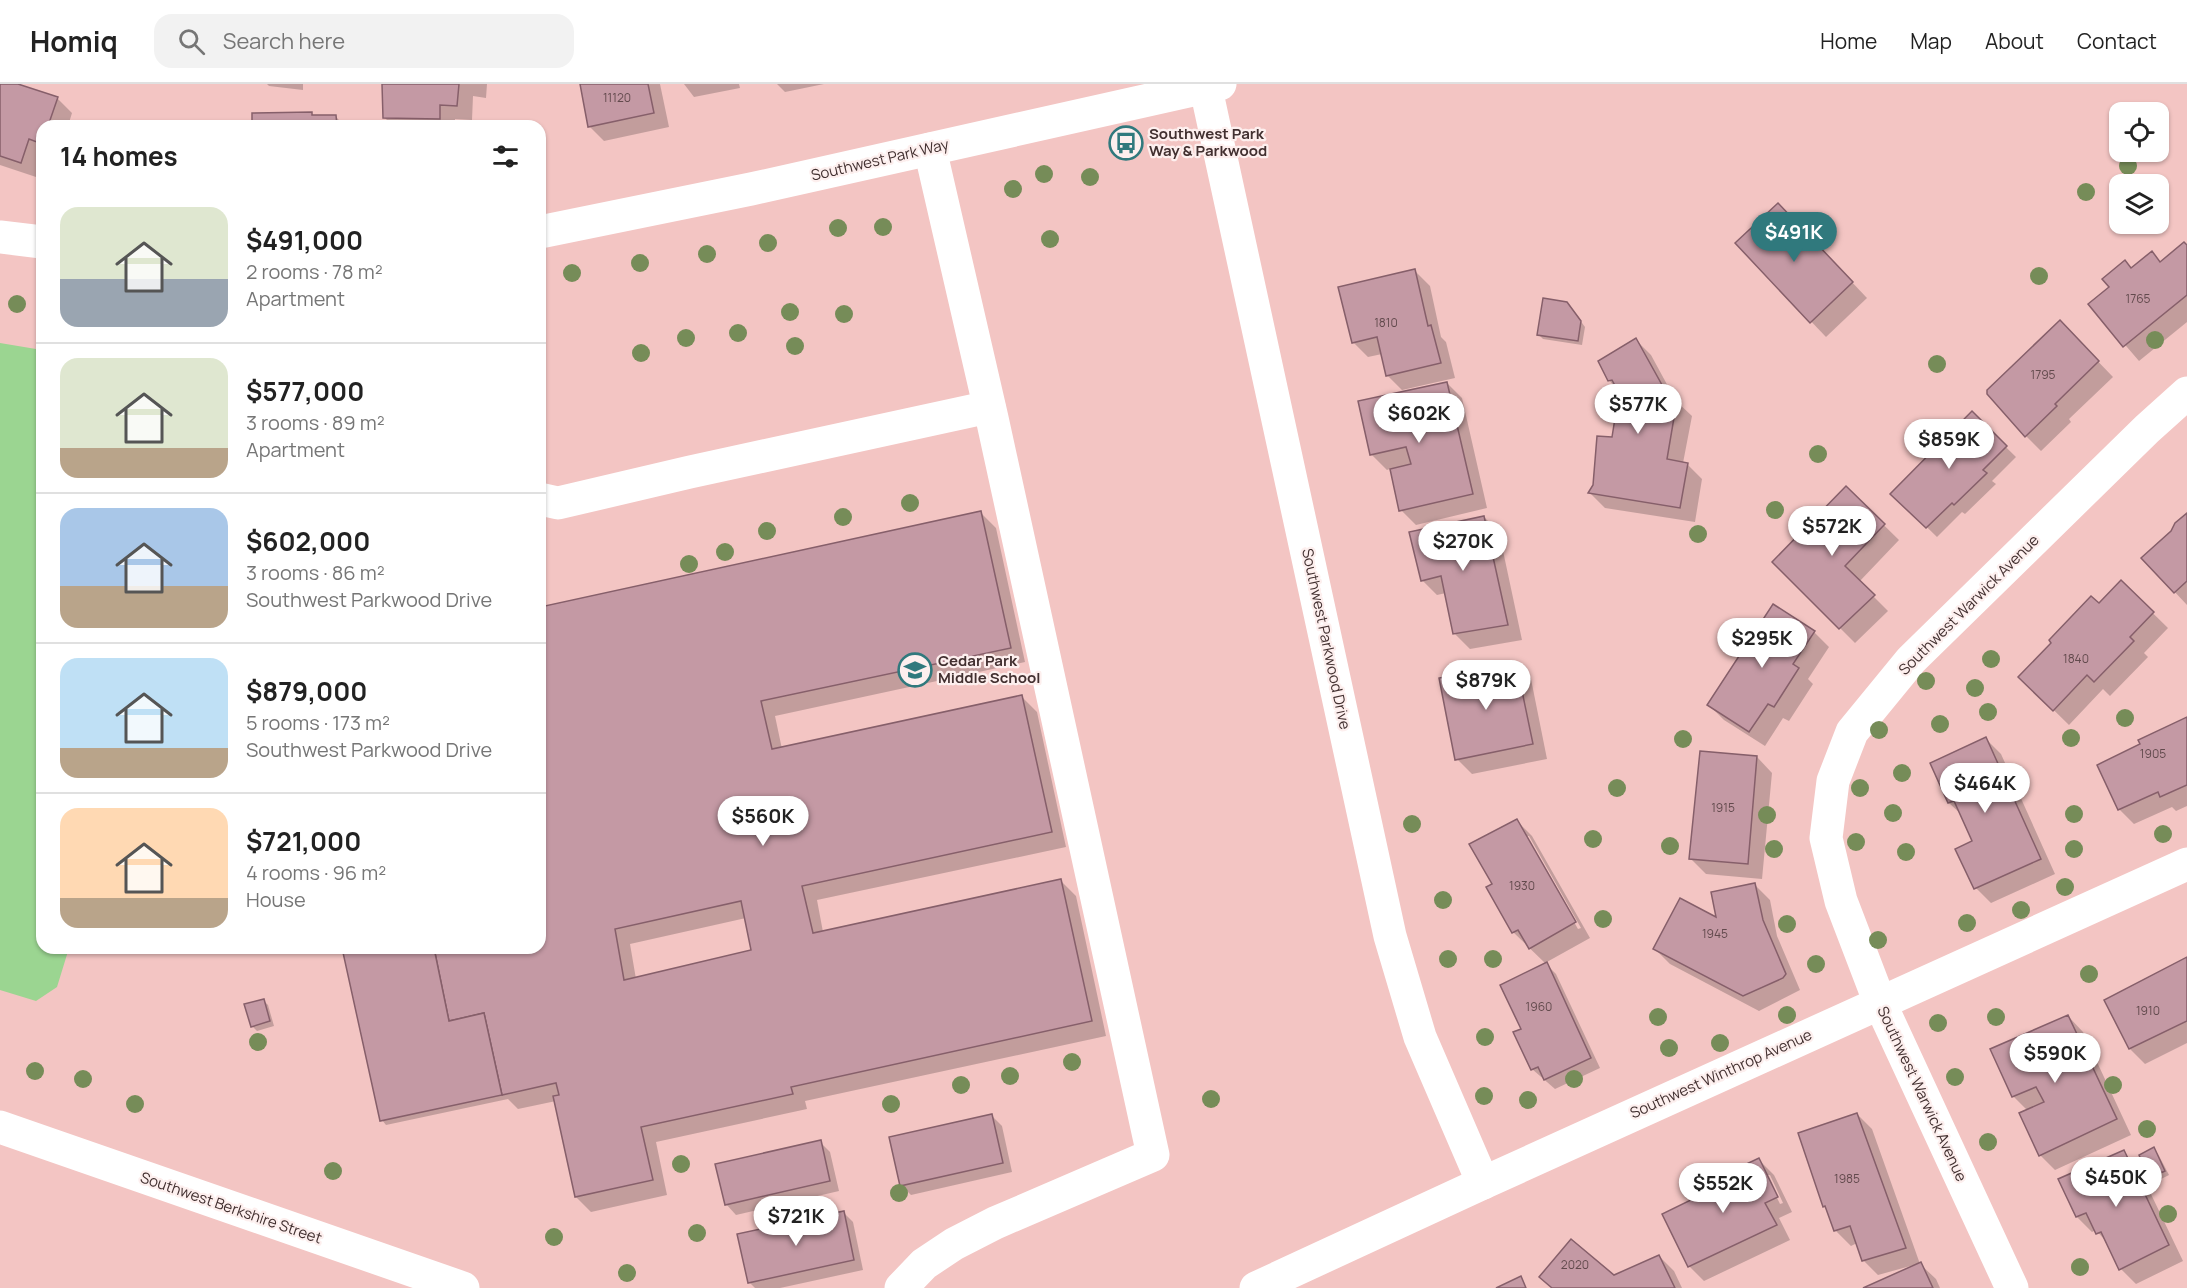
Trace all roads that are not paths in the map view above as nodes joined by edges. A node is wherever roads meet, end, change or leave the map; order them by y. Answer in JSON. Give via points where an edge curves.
{"nodes":[{"id":1,"x":1210,"y":85,"type":"edge"},
{"id":2,"x":930,"y":148,"type":"junction"},
{"id":3,"x":546,"y":231,"type":"edge"},
{"id":4,"x":0,"y":237,"type":"edge"},
{"id":5,"x":36,"y":241,"type":"edge"},
{"id":6,"x":2187,"y":393,"type":"edge"},
{"id":7,"x":989,"y":407,"type":"junction"},
{"id":8,"x":546,"y":500,"type":"edge"},
{"id":9,"x":2187,"y":864,"type":"edge"},
{"id":10,"x":1880,"y":1002,"type":"junction"},
{"id":11,"x":0,"y":1127,"type":"edge"},
{"id":12,"x":1483,"y":1183,"type":"junction"},
{"id":13,"x":463,"y":1288,"type":"edge"},
{"id":14,"x":901,"y":1288,"type":"edge"},
{"id":15,"x":1256,"y":1288,"type":"edge"},
{"id":16,"x":2012,"y":1288,"type":"edge"}],
"edges":[{"from":1,"to":2,"type":"street","name":"Southwest Park Way"},
{"from":1,"to":12,"type":"street","name":"Southwest Parkwood Drive","via":[[1390,936],[1420,1037]]},
{"from":2,"to":3,"type":"street","name":"Southwest Park Way"},
{"from":2,"to":7,"type":"street"},
{"from":4,"to":5,"type":"street"},
{"from":6,"to":10,"type":"street","name":"Southwest Warwick Avenue","via":[[1911,660],[1852,732],[1833,781],[1826,838],[1841,902]]},
{"from":7,"to":8,"type":"street","via":[[558,503]]},
{"from":7,"to":14,"type":"street","via":[[1153,1155],[954,1244],[924,1264]]},
{"from":9,"to":10,"type":"street","name":"Southwest Winthrop Avenue"},
{"from":10,"to":12,"type":"street","name":"Southwest Winthrop Avenue"},
{"from":10,"to":16,"type":"street","name":"Southwest Warwick Avenue"},
{"from":11,"to":13,"type":"street","name":"Southwest Berkshire Street"},
{"from":12,"to":15,"type":"street","name":"Southwest Winthrop Avenue"}]}
